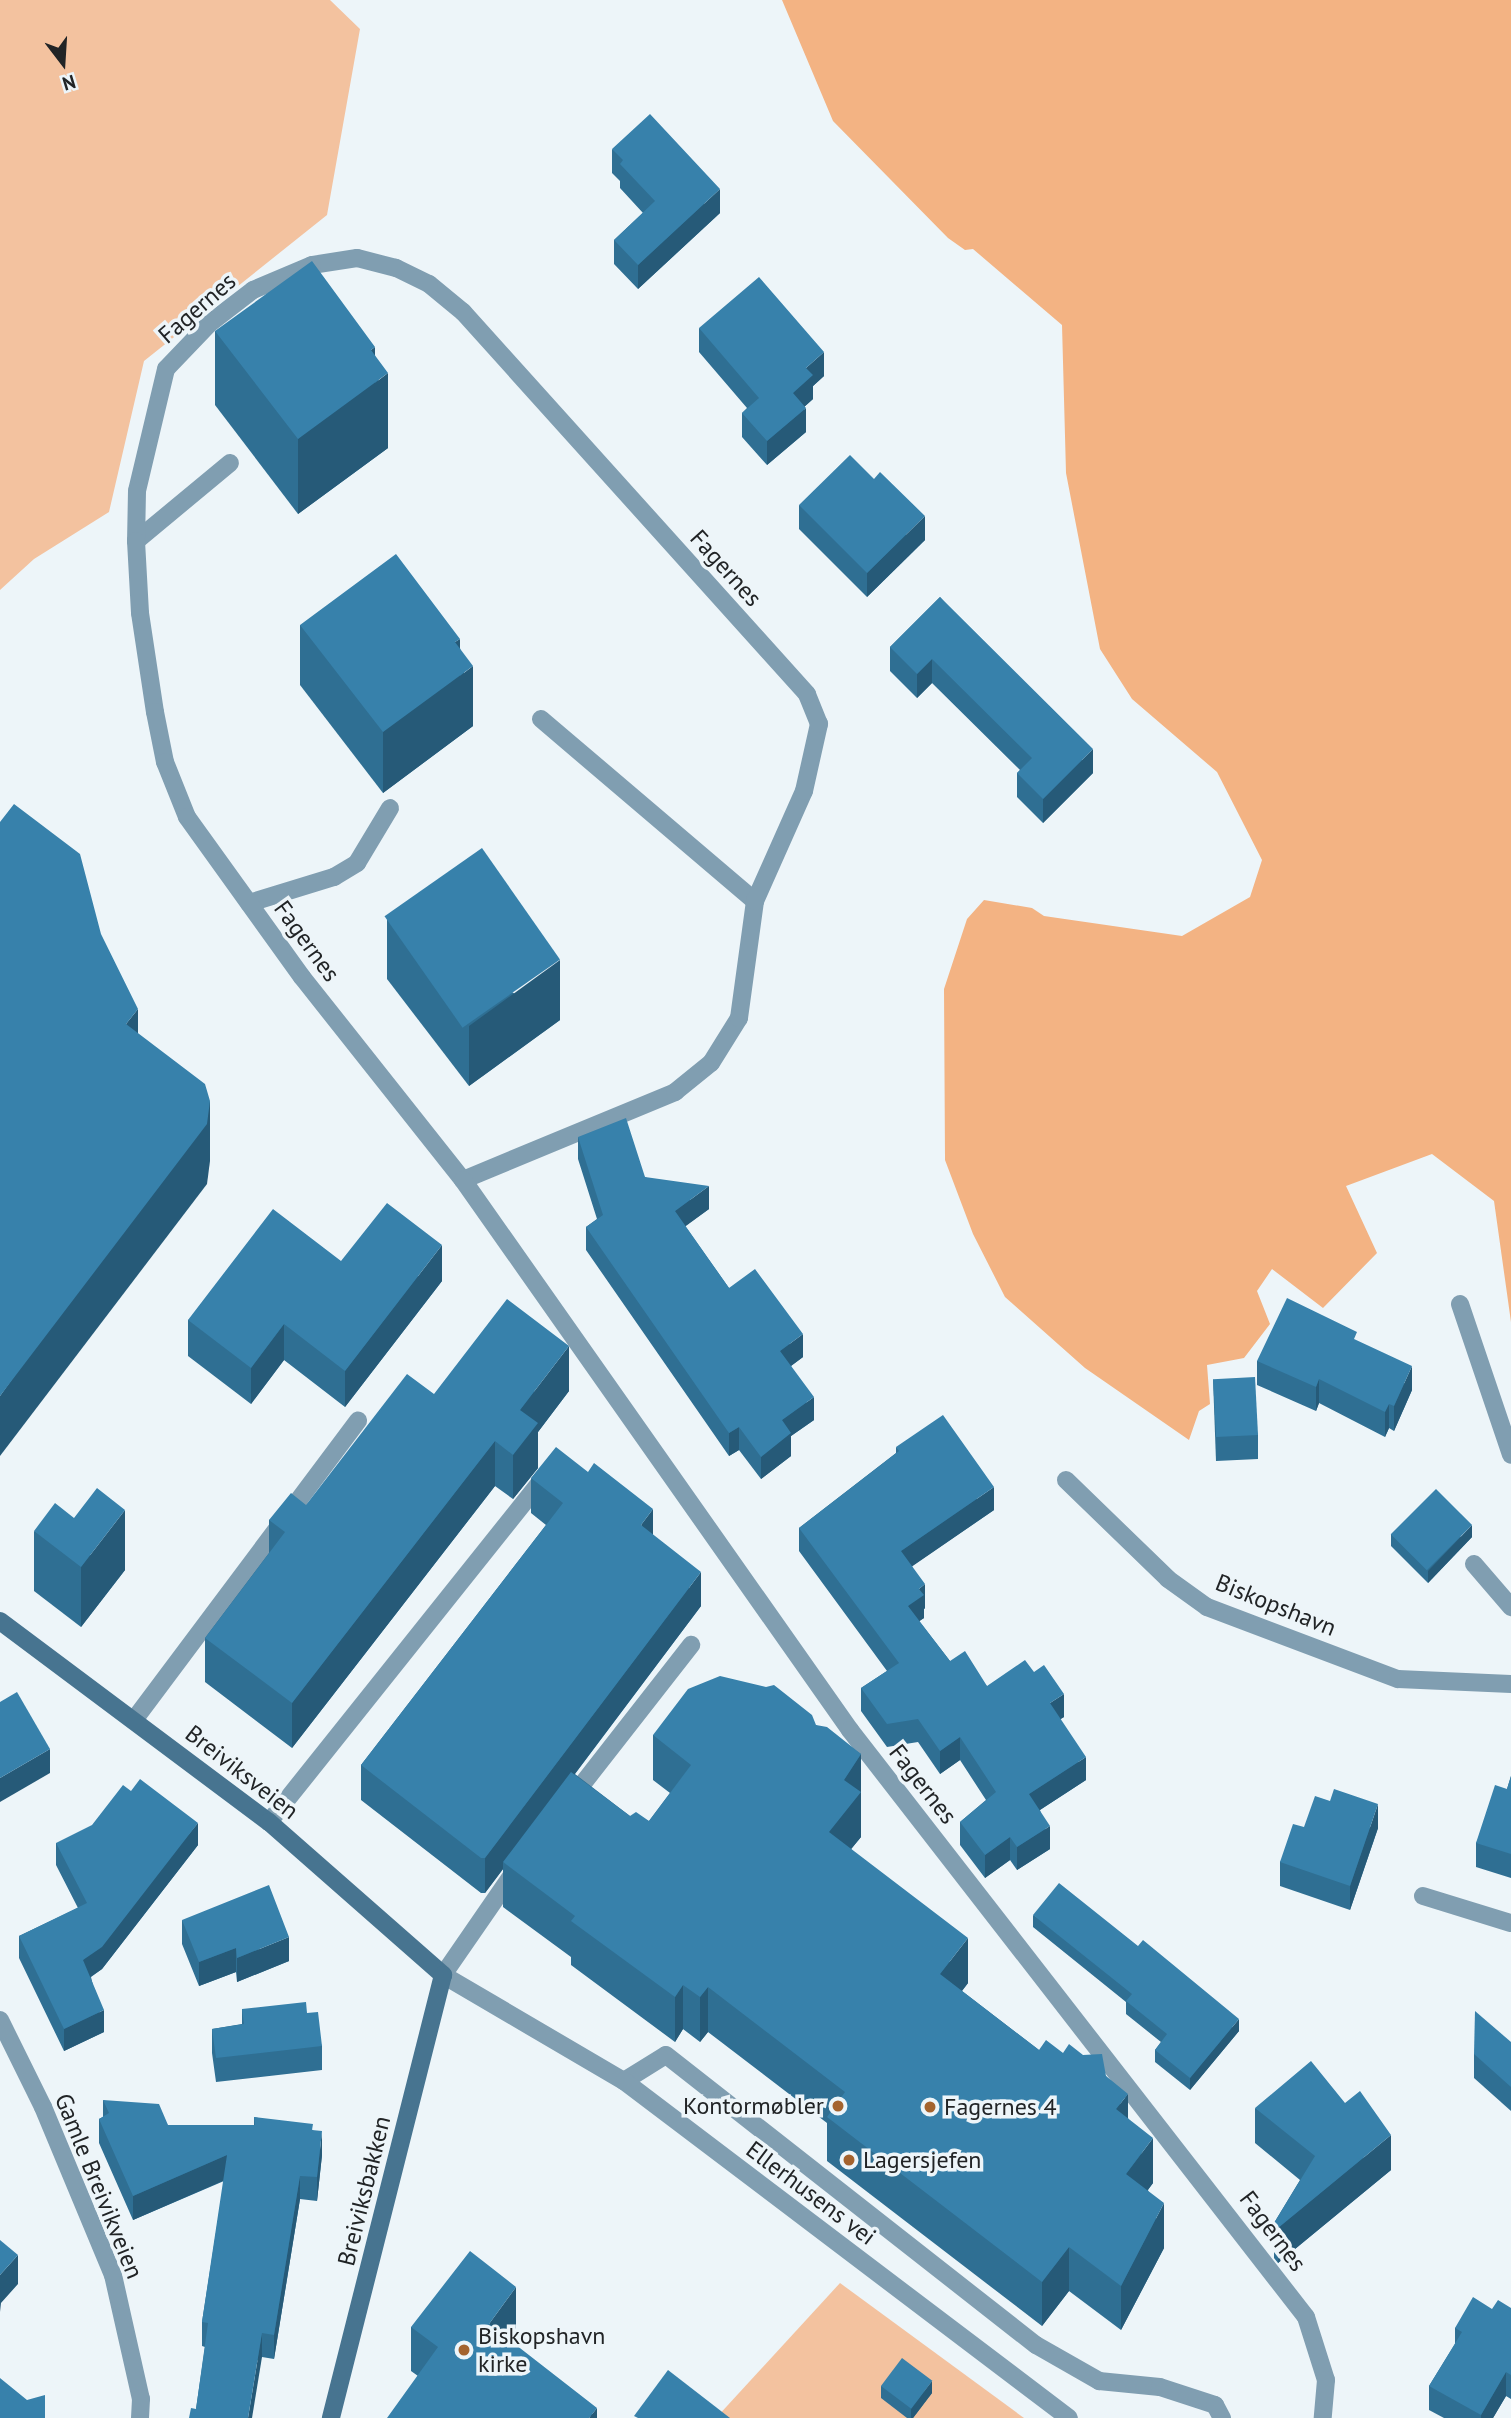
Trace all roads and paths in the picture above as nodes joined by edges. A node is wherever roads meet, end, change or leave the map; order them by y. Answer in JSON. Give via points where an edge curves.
{"nodes":[{"id":1,"x":230,"y":463,"type":"dead end"},
{"id":2,"x":136,"y":541,"type":"junction"},
{"id":3,"x":541,"y":719,"type":"dead end"},
{"id":4,"x":390,"y":808,"type":"dead end"},
{"id":5,"x":755,"y":901,"type":"junction"},
{"id":6,"x":248,"y":903,"type":"junction"},
{"id":7,"x":463,"y":1180,"type":"junction"},
{"id":8,"x":1460,"y":1304,"type":"dead end"},
{"id":9,"x":358,"y":1421,"type":"dead end"},
{"id":10,"x":1511,"y":1455,"type":"edge"},
{"id":11,"x":553,"y":1467,"type":"edge"},
{"id":12,"x":1066,"y":1480,"type":"dead end"},
{"id":13,"x":1474,"y":1564,"type":"dead end"},
{"id":14,"x":1511,"y":1607,"type":"edge"},
{"id":15,"x":0,"y":1620,"type":"edge"},
{"id":16,"x":691,"y":1645,"type":"dead end"},
{"id":17,"x":1511,"y":1684,"type":"edge"},
{"id":18,"x":134,"y":1720,"type":"junction"},
{"id":19,"x":554,"y":1820,"type":"edge"},
{"id":20,"x":268,"y":1822,"type":"junction"},
{"id":21,"x":528,"y":1853,"type":"edge"},
{"id":22,"x":1423,"y":1896,"type":"dead end"},
{"id":23,"x":1511,"y":1923,"type":"edge"},
{"id":24,"x":443,"y":1975,"type":"junction"},
{"id":25,"x":0,"y":2020,"type":"edge"},
{"id":26,"x":624,"y":2081,"type":"junction"},
{"id":27,"x":140,"y":2418,"type":"edge"},
{"id":28,"x":331,"y":2418,"type":"edge"},
{"id":29,"x":1069,"y":2418,"type":"edge"},
{"id":30,"x":1222,"y":2418,"type":"edge"},
{"id":31,"x":1323,"y":2418,"type":"edge"}],
"edges":[{"from":1,"to":2,"type":"street"},
{"from":2,"to":5,"type":"street","name":"Fagernes","via":[[137,491],[166,369],[209,324],[253,290],[312,265],[357,258],[396,268],[429,284],[463,312],[807,694],[819,724],[816,751],[804,791]]},
{"from":2,"to":6,"type":"street","name":"Fagernes","via":[[140,613],[165,762],[187,817]]},
{"from":3,"to":5,"type":"street"},
{"from":4,"to":6,"type":"street","via":[[357,863],[334,877]]},
{"from":5,"to":7,"type":"street","name":"Fagernes","via":[[739,1018],[711,1063],[675,1092]]},
{"from":6,"to":7,"type":"street","name":"Fagernes"},
{"from":7,"to":31,"type":"street","name":"Fagernes","via":[[845,1735],[1306,2317],[1326,2380]]},
{"from":8,"to":10,"type":"street"},
{"from":9,"to":18,"type":"street"},
{"from":11,"to":20,"type":"street"},
{"from":12,"to":17,"type":"street","name":"Biskopshavn","via":[[1168,1579],[1208,1607],[1398,1679]]},
{"from":13,"to":14,"type":"street"},
{"from":15,"to":18,"type":"street","name":"Breiviksveien"},
{"from":16,"to":19,"type":"street"},
{"from":18,"to":20,"type":"street","name":"Breiviksveien"},
{"from":20,"to":24,"type":"street","name":"Breiviksveien"},
{"from":21,"to":24,"type":"street"},
{"from":22,"to":23,"type":"street"},
{"from":24,"to":26,"type":"street","name":"Ellerhusens vei"},
{"from":24,"to":28,"type":"street","name":"Breiviksbakken"},
{"from":25,"to":27,"type":"street","name":"Gamle Breivikveien","via":[[43,2107],[113,2275],[141,2399]]},
{"from":26,"to":29,"type":"street","name":"Ellerhusens vei"},
{"from":26,"to":30,"type":"street","via":[[666,2055],[1036,2346],[1099,2381],[1160,2387],[1215,2405]]}]}
